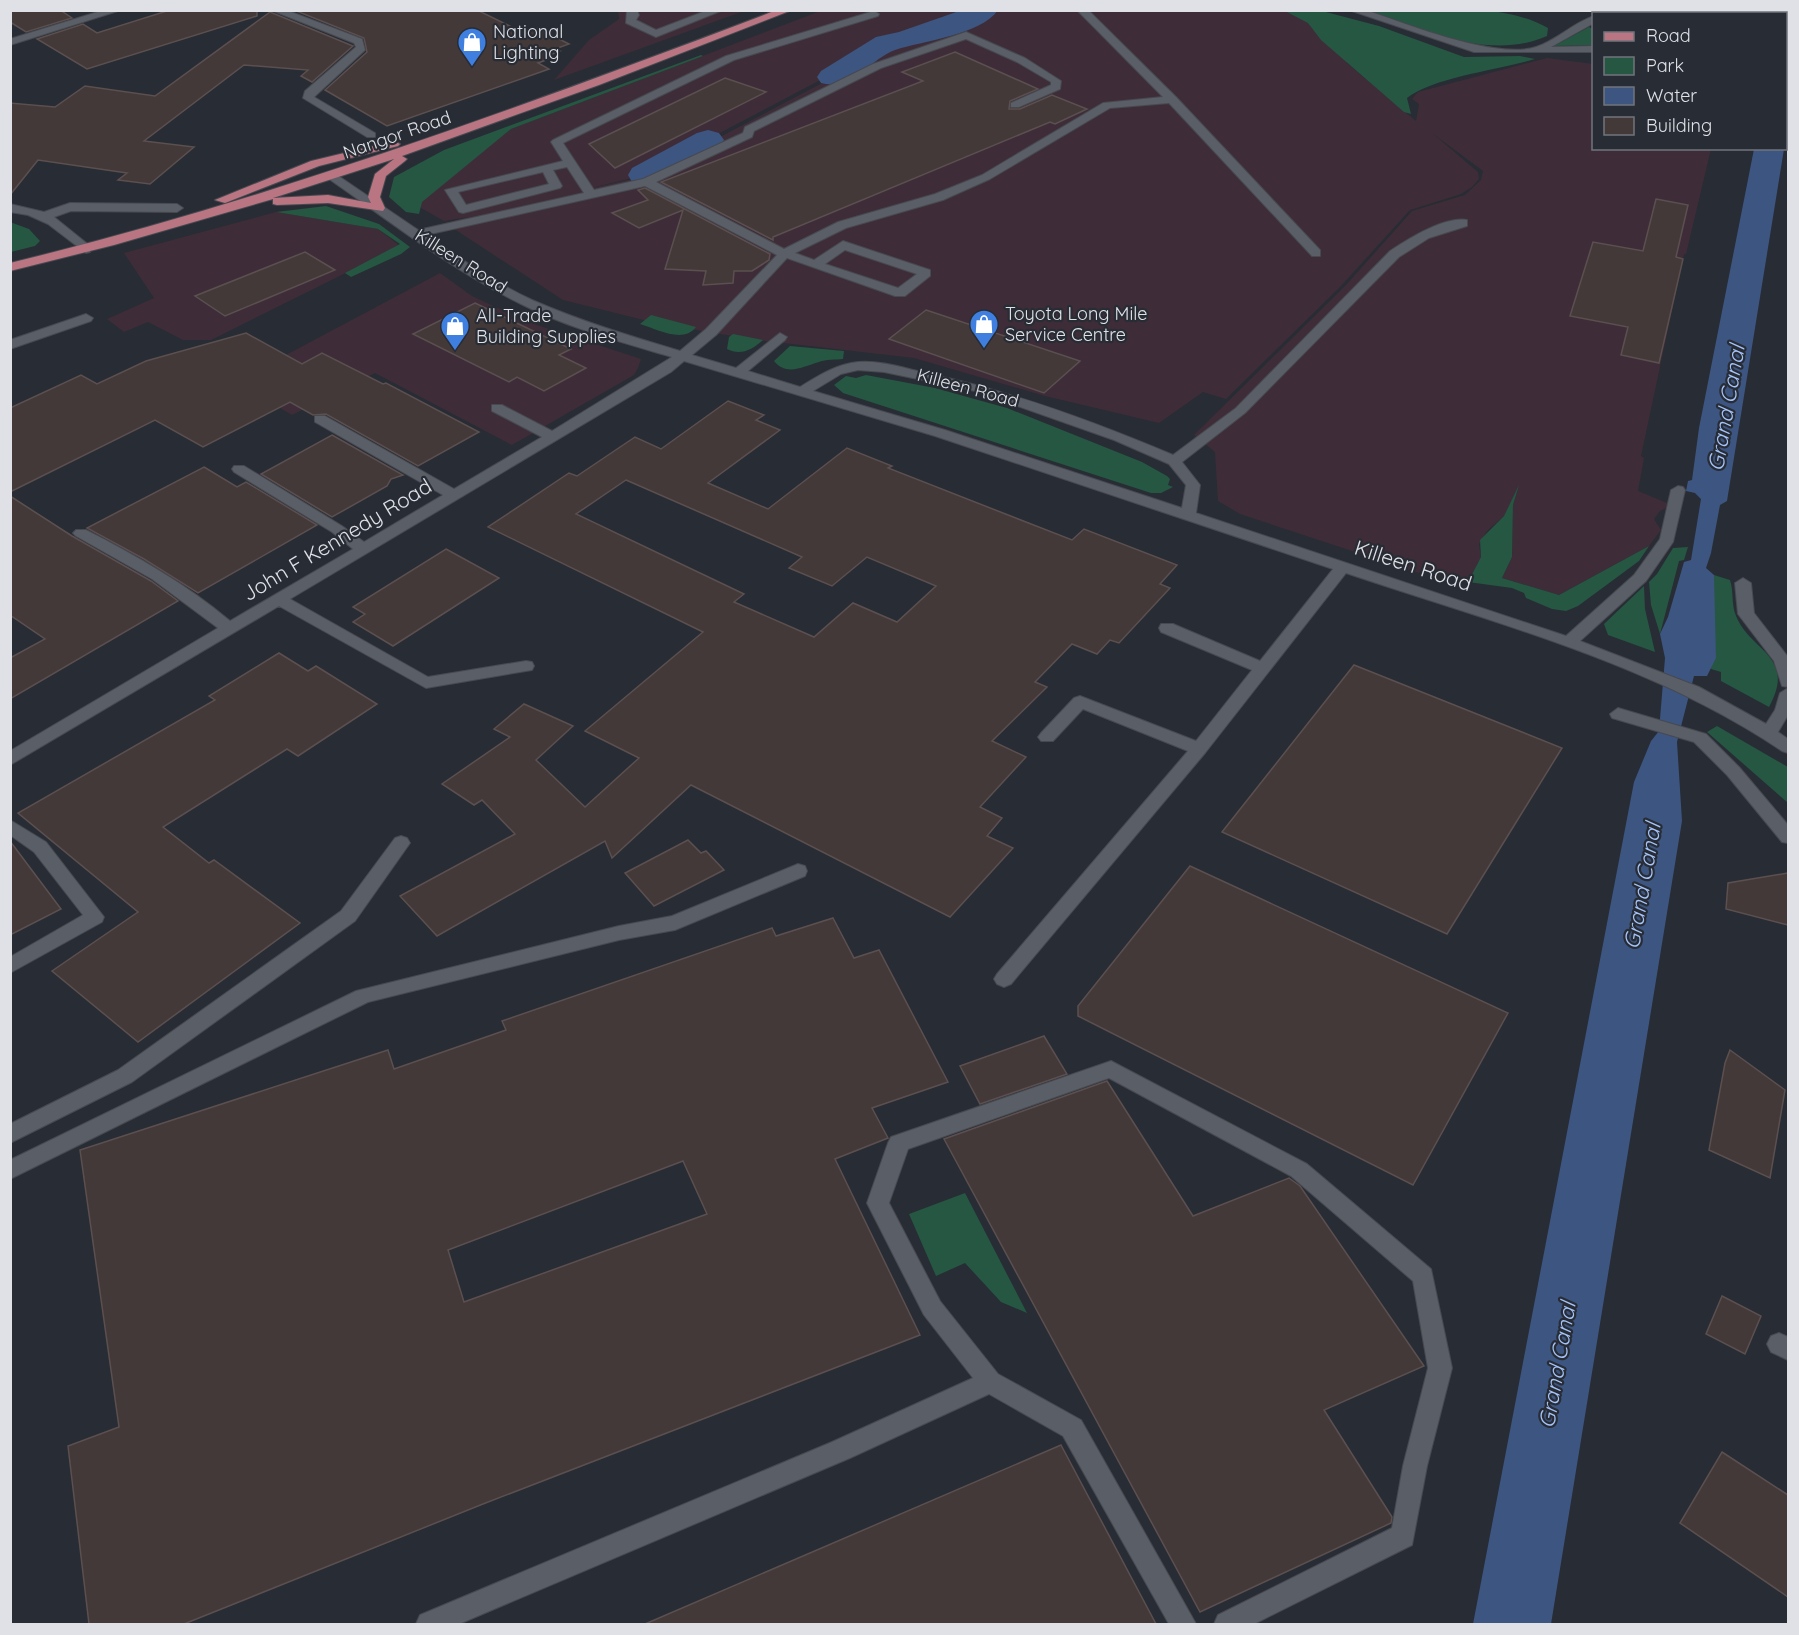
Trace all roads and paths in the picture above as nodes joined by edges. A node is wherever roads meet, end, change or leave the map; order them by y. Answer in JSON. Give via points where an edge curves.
{"nodes":[{"id":1,"x":116,"y":10,"type":"edge"},
{"id":2,"x":276,"y":10,"type":"edge"},
{"id":3,"x":633,"y":10,"type":"edge"},
{"id":4,"x":718,"y":10,"type":"edge"},
{"id":5,"x":787,"y":10,"type":"edge"},
{"id":6,"x":1082,"y":10,"type":"edge"},
{"id":7,"x":1354,"y":10,"type":"edge"},
{"id":8,"x":97,"y":13,"type":"edge"},
{"id":9,"x":874,"y":14,"type":"dead end"},
{"id":10,"x":1592,"y":20,"type":"edge"},
{"id":11,"x":10,"y":42,"type":"edge"},
{"id":12,"x":1592,"y":49,"type":"edge"},
{"id":13,"x":1536,"y":51,"type":"junction"},
{"id":14,"x":1172,"y":99,"type":"junction"},
{"id":15,"x":1015,"y":105,"type":"dead end"},
{"id":16,"x":468,"y":129,"type":"junction"},
{"id":17,"x":371,"y":135,"type":"dead end"},
{"id":18,"x":414,"y":148,"type":"junction"},
{"id":19,"x":570,"y":163,"type":"junction"},
{"id":20,"x":546,"y":168,"type":"junction"},
{"id":21,"x":333,"y":177,"type":"junction"},
{"id":22,"x":647,"y":182,"type":"junction"},
{"id":23,"x":591,"y":195,"type":"junction"},
{"id":24,"x":242,"y":205,"type":"junction"},
{"id":25,"x":10,"y":208,"type":"edge"},
{"id":26,"x":177,"y":208,"type":"dead end"},
{"id":27,"x":379,"y":208,"type":"junction"},
{"id":28,"x":45,"y":216,"type":"junction"},
{"id":29,"x":1463,"y":223,"type":"dead end"},
{"id":30,"x":148,"y":233,"type":"junction"},
{"id":31,"x":416,"y":234,"type":"junction"},
{"id":32,"x":86,"y":249,"type":"junction"},
{"id":33,"x":1316,"y":253,"type":"dead end"},
{"id":34,"x":785,"y":254,"type":"junction"},
{"id":35,"x":816,"y":264,"type":"junction"},
{"id":36,"x":10,"y":267,"type":"edge"},
{"id":37,"x":86,"y":318,"type":"dead end"},
{"id":38,"x":780,"y":337,"type":"dead end"},
{"id":39,"x":10,"y":345,"type":"edge"},
{"id":40,"x":684,"y":356,"type":"junction"},
{"id":41,"x":740,"y":371,"type":"junction"},
{"id":42,"x":804,"y":390,"type":"junction"},
{"id":43,"x":497,"y":408,"type":"dead end"},
{"id":44,"x":320,"y":419,"type":"dead end"},
{"id":45,"x":553,"y":436,"type":"junction"},
{"id":46,"x":1174,"y":461,"type":"junction"},
{"id":47,"x":239,"y":469,"type":"dead end"},
{"id":48,"x":1678,"y":490,"type":"dead end"},
{"id":49,"x":454,"y":495,"type":"junction"},
{"id":50,"x":1188,"y":515,"type":"junction"},
{"id":51,"x":81,"y":533,"type":"dead end"},
{"id":52,"x":363,"y":549,"type":"junction"},
{"id":53,"x":1343,"y":567,"type":"junction"},
{"id":54,"x":1743,"y":583,"type":"dead end"},
{"id":55,"x":278,"y":599,"type":"junction"},
{"id":56,"x":228,"y":628,"type":"junction"},
{"id":57,"x":1167,"y":628,"type":"dead end"},
{"id":58,"x":1569,"y":642,"type":"junction"},
{"id":59,"x":526,"y":666,"type":"dead end"},
{"id":60,"x":1263,"y":668,"type":"junction"},
{"id":61,"x":1788,"y":682,"type":"edge"},
{"id":62,"x":1788,"y":693,"type":"edge"},
{"id":63,"x":1618,"y":714,"type":"dead end"},
{"id":64,"x":1768,"y":734,"type":"junction"},
{"id":65,"x":1047,"y":737,"type":"dead end"},
{"id":66,"x":1788,"y":747,"type":"edge"},
{"id":67,"x":1196,"y":752,"type":"junction"},
{"id":68,"x":10,"y":759,"type":"edge"},
{"id":69,"x":10,"y":826,"type":"edge"},
{"id":70,"x":1788,"y":837,"type":"edge"},
{"id":71,"x":401,"y":843,"type":"dead end"},
{"id":72,"x":798,"y":871,"type":"dead end"},
{"id":73,"x":10,"y":966,"type":"edge"},
{"id":74,"x":1004,"y":978,"type":"dead end"},
{"id":75,"x":10,"y":1134,"type":"edge"},
{"id":76,"x":10,"y":1170,"type":"edge"},
{"id":77,"x":990,"y":1382,"type":"junction"},
{"id":78,"x":429,"y":1624,"type":"edge"},
{"id":79,"x":1183,"y":1624,"type":"edge"},
{"id":80,"x":1227,"y":1624,"type":"edge"}],
"edges":[{"from":1,"to":8,"type":"street"},
{"from":2,"to":17,"type":"street","via":[[358,41],[361,48],[308,98]]},
{"from":3,"to":4,"type":"street","via":[[630,21],[656,34]]},
{"from":5,"to":16,"type":"main road","name":"Nangor Road"},
{"from":6,"to":14,"type":"street"},
{"from":7,"to":13,"type":"street","via":[[1474,49]]},
{"from":8,"to":11,"type":"street"},
{"from":9,"to":19,"type":"street","via":[[730,58],[668,86],[557,142]]},
{"from":10,"to":13,"type":"street"},
{"from":12,"to":13,"type":"street"},
{"from":14,"to":33,"type":"street"},
{"from":14,"to":34,"type":"street","name":"John F Kennedy Road","via":[[1107,105],[986,177],[939,197],[842,225]]},
{"from":15,"to":22,"type":"street","via":[[1056,87],[1056,81],[966,35],[877,66],[749,129],[748,135]]},
{"from":16,"to":18,"type":"main road","name":"Nangor Road"},
{"from":16,"to":30,"type":"main road","via":[[315,163],[194,210]]},
{"from":18,"to":21,"type":"main road","name":"Nangor Road"},
{"from":18,"to":27,"type":"main road","via":[[381,174],[374,197]]},
{"from":19,"to":20,"type":"street"},
{"from":19,"to":23,"type":"street"},
{"from":20,"to":20,"type":"street","via":[[556,186],[463,208],[451,190]]},
{"from":21,"to":24,"type":"main road","name":"Nangor Road"},
{"from":21,"to":27,"type":"street","name":"Killeen Road"},
{"from":22,"to":23,"type":"street"},
{"from":22,"to":34,"type":"street"},
{"from":23,"to":31,"type":"street"},
{"from":24,"to":27,"type":"main road","via":[[328,199]]},
{"from":24,"to":30,"type":"main road","name":"Nangor Road"},
{"from":25,"to":28,"type":"street"},
{"from":26,"to":28,"type":"street","via":[[70,207]]},
{"from":27,"to":31,"type":"street","name":"Killeen Road"},
{"from":28,"to":32,"type":"street","via":[[60,224]]},
{"from":29,"to":46,"type":"street","via":[[1430,232],[1393,253],[1220,429]]},
{"from":30,"to":32,"type":"main road","name":"Nangor Road"},
{"from":31,"to":40,"type":"street","name":"Killeen Road","via":[[526,302],[605,333]]},
{"from":32,"to":36,"type":"main road","name":"Nangor Road"},
{"from":34,"to":35,"type":"street"},
{"from":34,"to":40,"type":"street","name":"John F Kennedy Road"},
{"from":35,"to":35,"type":"street","via":[[843,245],[926,273],[900,293]]},
{"from":37,"to":39,"type":"street"},
{"from":38,"to":41,"type":"street"},
{"from":40,"to":41,"type":"street","name":"Killeen Road"},
{"from":40,"to":45,"type":"street","name":"John F Kennedy Road"},
{"from":41,"to":42,"type":"street","name":"Killeen Road"},
{"from":42,"to":46,"type":"street","name":"Killeen Road","via":[[836,371],[858,366],[884,368],[979,388],[1119,437]]},
{"from":42,"to":50,"type":"street","name":"Killeen Road"},
{"from":43,"to":45,"type":"street"},
{"from":44,"to":49,"type":"street"},
{"from":45,"to":49,"type":"street","name":"John F Kennedy Road"},
{"from":46,"to":50,"type":"street","name":"Killeen Road","via":[[1193,485]]},
{"from":47,"to":52,"type":"street"},
{"from":48,"to":58,"type":"street","via":[[1668,539],[1640,578]]},
{"from":49,"to":52,"type":"street","name":"John F Kennedy Road"},
{"from":50,"to":53,"type":"street","name":"Killeen Road"},
{"from":51,"to":56,"type":"street","via":[[172,586]]},
{"from":52,"to":55,"type":"street","name":"John F Kennedy Road"},
{"from":53,"to":58,"type":"street","name":"Killeen Road"},
{"from":53,"to":60,"type":"street"},
{"from":54,"to":61,"type":"street","via":[[1746,614],[1782,660]]},
{"from":55,"to":56,"type":"street","name":"John F Kennedy Road"},
{"from":55,"to":59,"type":"street","via":[[426,683]]},
{"from":56,"to":68,"type":"street","name":"John F Kennedy Road"},
{"from":57,"to":60,"type":"street"},
{"from":58,"to":64,"type":"street","name":"Killeen Road","via":[[1693,691]]},
{"from":60,"to":67,"type":"street"},
{"from":62,"to":64,"type":"street"},
{"from":63,"to":70,"type":"street","via":[[1700,738]]},
{"from":64,"to":66,"type":"street"},
{"from":65,"to":67,"type":"street","via":[[1080,702]]},
{"from":67,"to":74,"type":"street"},
{"from":69,"to":73,"type":"street","via":[[40,847],[95,917]]},
{"from":71,"to":75,"type":"street","via":[[348,916],[125,1076]]},
{"from":72,"to":76,"type":"street","via":[[675,923],[619,933],[363,996]]},
{"from":77,"to":78,"type":"street","via":[[841,1450]]},
{"from":77,"to":79,"type":"street","via":[[1072,1428]]},
{"from":77,"to":80,"type":"street","via":[[932,1308],[878,1203],[899,1143],[1111,1069],[1299,1170],[1423,1276],[1440,1368],[1415,1466],[1403,1536]]}]}
